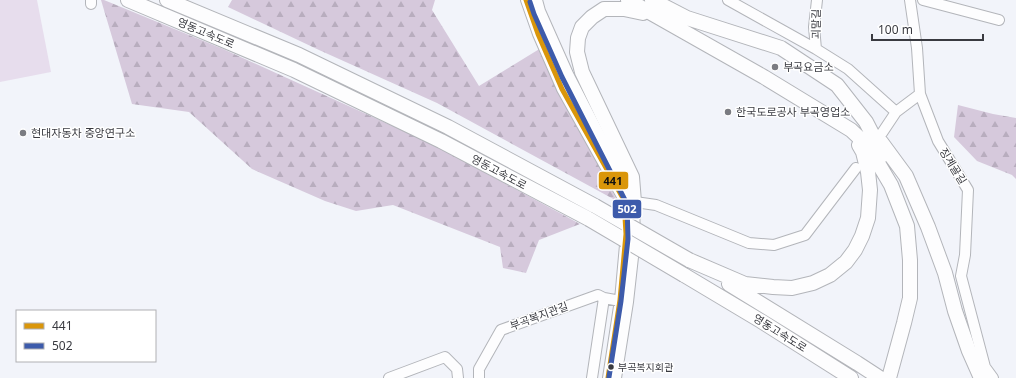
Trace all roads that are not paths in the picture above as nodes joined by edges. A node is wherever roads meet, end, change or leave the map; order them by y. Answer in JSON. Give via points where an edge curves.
{"nodes":[{"id":1,"x":167,"y":0,"type":"edge"},
{"id":2,"x":526,"y":0,"type":"edge"},
{"id":3,"x":537,"y":0,"type":"edge"},
{"id":4,"x":628,"y":0,"type":"edge"},
{"id":5,"x":652,"y":0,"type":"edge"},
{"id":6,"x":728,"y":0,"type":"edge"},
{"id":7,"x":817,"y":0,"type":"edge"},
{"id":8,"x":910,"y":0,"type":"edge"},
{"id":9,"x":923,"y":0,"type":"edge"},
{"id":10,"x":131,"y":1,"type":"edge"},
{"id":11,"x":653,"y":15,"type":"junction"},
{"id":12,"x":999,"y":20,"type":"dead end"},
{"id":13,"x":816,"y":49,"type":"junction"},
{"id":14,"x":920,"y":94,"type":"junction"},
{"id":15,"x":896,"y":112,"type":"junction"},
{"id":16,"x":866,"y":122,"type":"junction"},
{"id":17,"x":851,"y":130,"type":"junction"},
{"id":18,"x":882,"y":133,"type":"dead end"},
{"id":19,"x":856,"y":168,"type":"dead end"},
{"id":20,"x":629,"y":201,"type":"junction"},
{"id":21,"x":689,"y":260,"type":"junction"},
{"id":22,"x":604,"y":298,"type":"junction"},
{"id":23,"x":624,"y":301,"type":"junction"},
{"id":24,"x":389,"y":378,"type":"edge"},
{"id":25,"x":458,"y":378,"type":"edge"},
{"id":26,"x":479,"y":378,"type":"edge"},
{"id":27,"x":592,"y":378,"type":"edge"},
{"id":28,"x":608,"y":378,"type":"edge"},
{"id":29,"x":616,"y":378,"type":"edge"},
{"id":30,"x":851,"y":378,"type":"edge"},
{"id":31,"x":880,"y":378,"type":"edge"},
{"id":32,"x":889,"y":378,"type":"edge"},
{"id":33,"x":896,"y":378,"type":"edge"},
{"id":34,"x":981,"y":378,"type":"edge"},
{"id":35,"x":993,"y":378,"type":"edge"}],
"edges":[{"from":1,"to":21,"type":"highway","name":"영동고속도로","bridge":true,"via":[[291,52],[448,127]]},
{"from":2,"to":20,"type":"street","via":[[562,89]]},
{"from":3,"to":20,"type":"street","via":[[568,74]]},
{"from":4,"to":11,"type":"highway"},
{"from":5,"to":16,"type":"highway","via":[[687,18],[781,48],[837,85]]},
{"from":6,"to":13,"type":"street"},
{"from":7,"to":13,"type":"street","name":"괴말길","via":[[814,27]]},
{"from":8,"to":14,"type":"street","name":"징계골길"},
{"from":9,"to":12,"type":"street"},
{"from":10,"to":30,"type":"highway","name":"영동고속도로","bridge":true,"via":[[294,70],[441,142],[589,219],[762,321]]},
{"from":11,"to":17,"type":"highway","via":[[764,77]]},
{"from":11,"to":20,"type":"highway","via":[[624,9],[604,9],[582,27],[578,38],[577,52],[582,72],[632,177]]},
{"from":13,"to":15,"type":"street","via":[[848,70]]},
{"from":14,"to":15,"type":"street"},
{"from":14,"to":35,"type":"street","name":"징계골길","via":[[938,142],[968,190],[965,256],[961,276],[985,367]]},
{"from":15,"to":18,"type":"street"},
{"from":16,"to":33,"type":"highway","via":[[896,181],[912,222],[917,299]]},
{"from":16,"to":34,"type":"highway","via":[[906,176],[928,227],[945,273],[968,351]]},
{"from":17,"to":21,"type":"highway","via":[[863,152],[870,190],[868,218],[862,236],[846,262],[813,283],[786,288],[745,284]]},
{"from":17,"to":32,"type":"highway","via":[[868,146],[887,179],[906,226],[910,260],[910,298]]},
{"from":19,"to":20,"type":"street","via":[[805,235],[774,244],[749,243],[656,205]]},
{"from":20,"to":23,"type":"street","via":[[635,238]]},
{"from":21,"to":31,"type":"highway","name":"영동고속도로"},
{"from":22,"to":23,"type":"street","name":"부곡복지관길"},
{"from":22,"to":26,"type":"street","name":"부곡복지관길","via":[[598,295],[501,330],[479,369]]},
{"from":22,"to":27,"type":"street"},
{"from":23,"to":28,"type":"street"},
{"from":23,"to":29,"type":"street"},
{"from":24,"to":25,"type":"street","via":[[446,357],[457,369]]}]}
